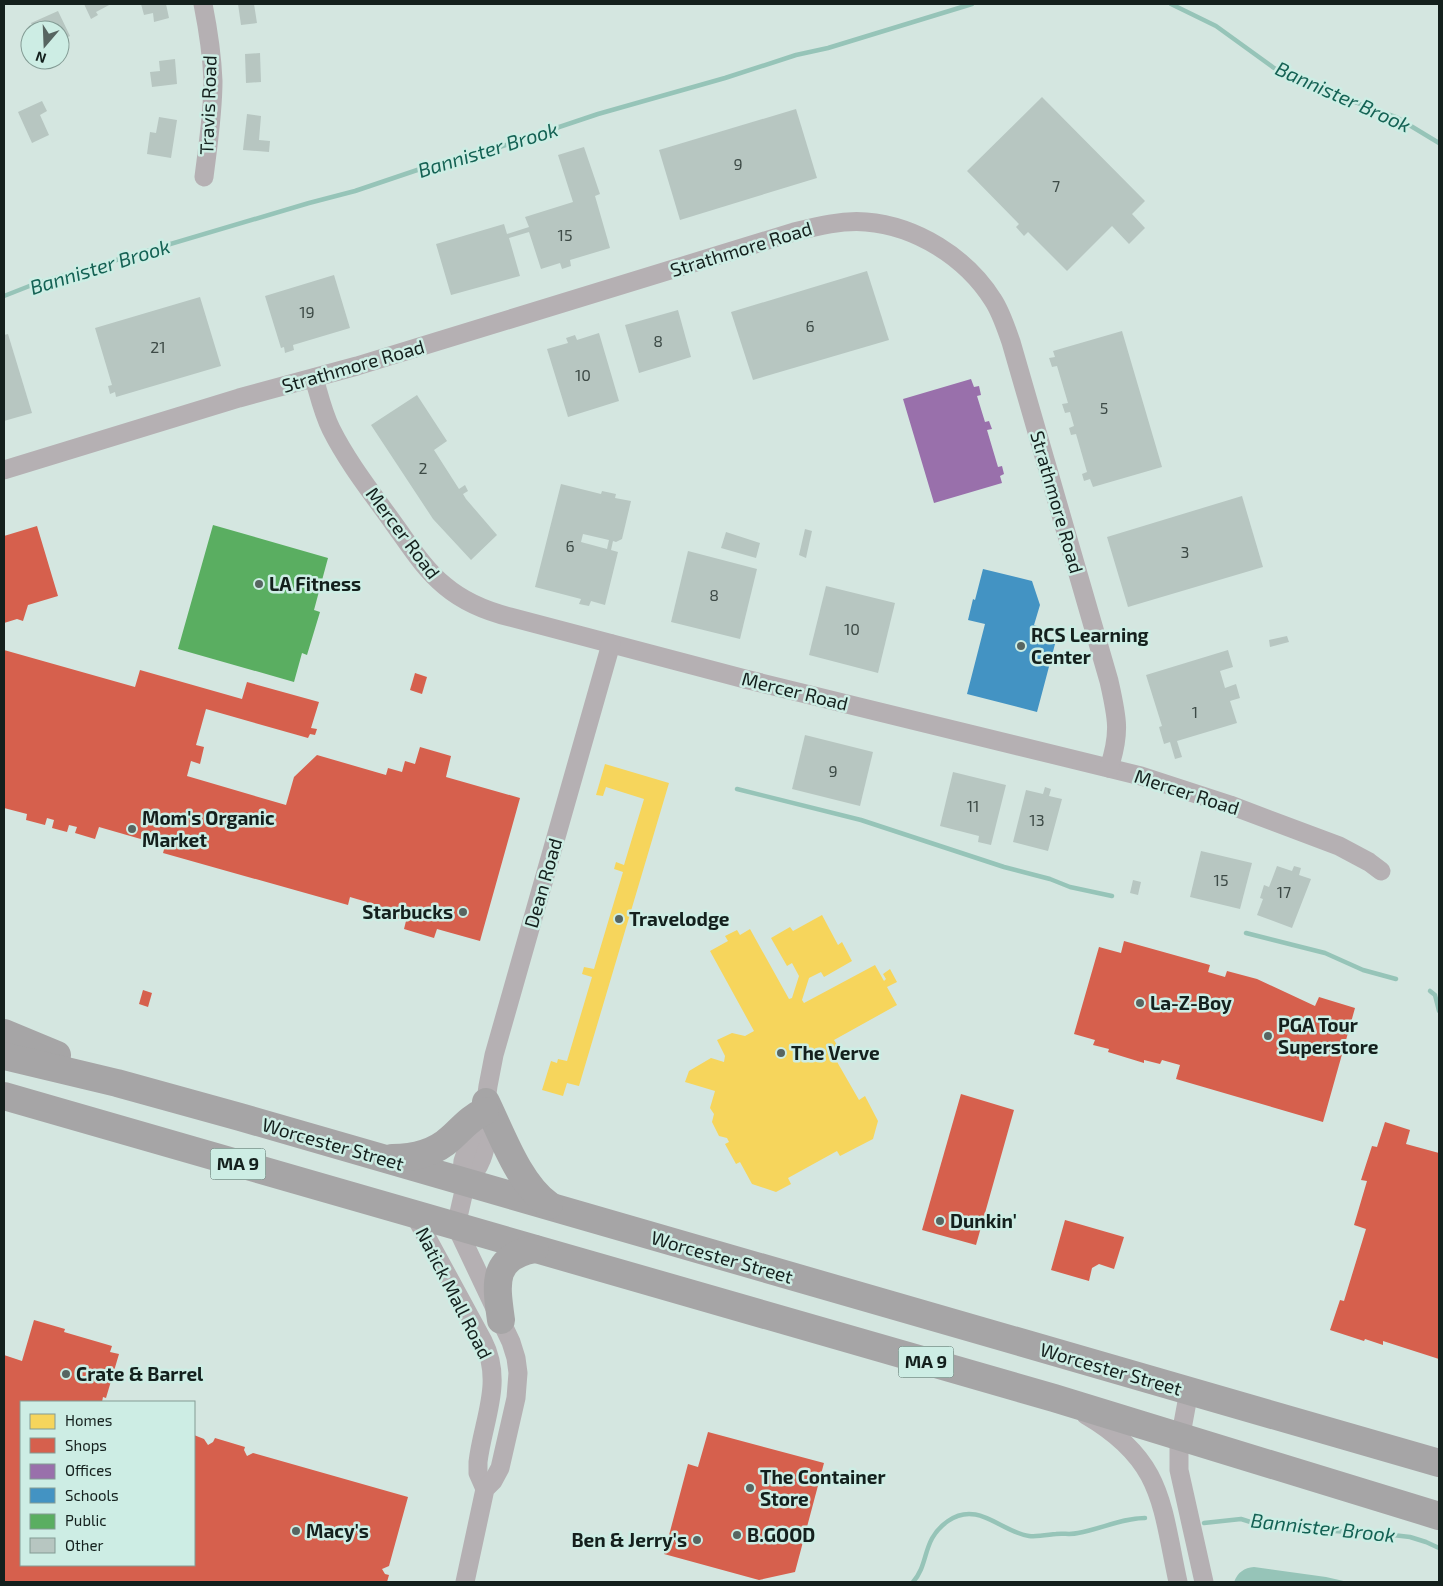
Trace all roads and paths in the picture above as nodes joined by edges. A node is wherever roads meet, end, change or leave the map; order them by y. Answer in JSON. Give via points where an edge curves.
{"nodes":[{"id":1,"x":203,"y":4,"type":"edge"},
{"id":2,"x":204,"y":177,"type":"dead end"},
{"id":3,"x":314,"y":378,"type":"junction"},
{"id":4,"x":4,"y":470,"type":"edge"},
{"id":5,"x":611,"y":644,"type":"junction"},
{"id":6,"x":1109,"y":768,"type":"junction"},
{"id":7,"x":1381,"y":871,"type":"dead end"},
{"id":8,"x":4,"y":1033,"type":"edge"},
{"id":9,"x":4,"y":1056,"type":"edge"},
{"id":10,"x":158,"y":1095,"type":"junction"},
{"id":11,"x":4,"y":1096,"type":"edge"},
{"id":12,"x":4,"y":1100,"type":"edge"},
{"id":13,"x":485,"y":1112,"type":"junction"},
{"id":14,"x":62,"y":1113,"type":"junction"},
{"id":15,"x":378,"y":1157,"type":"junction"},
{"id":16,"x":466,"y":1182,"type":"junction"},
{"id":17,"x":552,"y":1208,"type":"junction"},
{"id":18,"x":414,"y":1214,"type":"junction"},
{"id":19,"x":456,"y":1226,"type":"junction"},
{"id":20,"x":535,"y":1249,"type":"junction"},
{"id":21,"x":501,"y":1320,"type":"junction"},
{"id":22,"x":1189,"y":1391,"type":"junction"},
{"id":23,"x":1054,"y":1398,"type":"junction"},
{"id":24,"x":1180,"y":1436,"type":"junction"},
{"id":25,"x":1439,"y":1463,"type":"edge"},
{"id":26,"x":485,"y":1489,"type":"junction"},
{"id":27,"x":1439,"y":1516,"type":"edge"},
{"id":28,"x":465,"y":1582,"type":"edge"},
{"id":29,"x":1178,"y":1582,"type":"edge"},
{"id":30,"x":1204,"y":1582,"type":"edge"}],
"edges":[{"from":1,"to":2,"type":"street","name":"Travis Road","via":[[213,81]]},
{"from":3,"to":4,"type":"street","name":"Strathmore Road"},
{"from":3,"to":5,"type":"street","name":"Mercer Road","via":[[328,421],[339,442],[369,489],[437,579],[486,610]]},
{"from":3,"to":6,"type":"street","name":"Strathmore Road","via":[[819,226],[867,222],[889,226],[932,242],[956,260],[994,300],[1011,342],[1111,690],[1118,734]]},
{"from":5,"to":6,"type":"street","name":"Mercer Road"},
{"from":5,"to":13,"type":"street","name":"Dean Road","via":[[494,1055]]},
{"from":6,"to":7,"type":"street","name":"Mercer Road","via":[[1252,813],[1347,850]]},
{"from":8,"to":10,"type":"highway"},
{"from":9,"to":10,"type":"highway","name":"Worcester Street","number":"MA 9"},
{"from":10,"to":15,"type":"highway","name":"Worcester Street","number":"MA 9"},
{"from":11,"to":14,"type":"highway","number":"MA 9"},
{"from":12,"to":14,"type":"highway"},
{"from":13,"to":15,"type":"highway","via":[[475,1116],[432,1151],[408,1157]]},
{"from":13,"to":16,"type":"street","name":"Dean Road","via":[[475,1126],[463,1161]]},
{"from":13,"to":17,"type":"highway","via":[[524,1180]]},
{"from":14,"to":18,"type":"highway","number":"MA 9"},
{"from":15,"to":16,"type":"highway","name":"Worcester Street","number":"MA 9"},
{"from":16,"to":17,"type":"highway","name":"Worcester Street","number":"MA 9"},
{"from":16,"to":19,"type":"street","name":"Dean Road"},
{"from":17,"to":22,"type":"highway","name":"Worcester Street","number":"MA 9"},
{"from":18,"to":19,"type":"highway","number":"MA 9"},
{"from":18,"to":26,"type":"street","name":"Natick Mall Road","via":[[489,1356],[493,1385],[478,1462],[478,1473]]},
{"from":19,"to":20,"type":"highway","number":"MA 9"},
{"from":19,"to":21,"type":"street","name":"Natick Mall Road"},
{"from":20,"to":21,"type":"highway","via":[[512,1256],[500,1270]]},
{"from":20,"to":23,"type":"highway","number":"MA 9"},
{"from":21,"to":26,"type":"street","name":"Natick Mall Road","via":[[514,1350],[518,1381],[500,1468]]},
{"from":22,"to":24,"type":"street"},
{"from":22,"to":25,"type":"highway","name":"Worcester Street","number":"MA 9"},
{"from":23,"to":24,"type":"highway","number":"MA 9"},
{"from":23,"to":29,"type":"street","via":[[1113,1432],[1142,1460],[1158,1494]]},
{"from":24,"to":27,"type":"highway","number":"MA 9"},
{"from":24,"to":30,"type":"street","via":[[1180,1478]]},
{"from":26,"to":28,"type":"street","name":"Natick Mall Road"}]}
